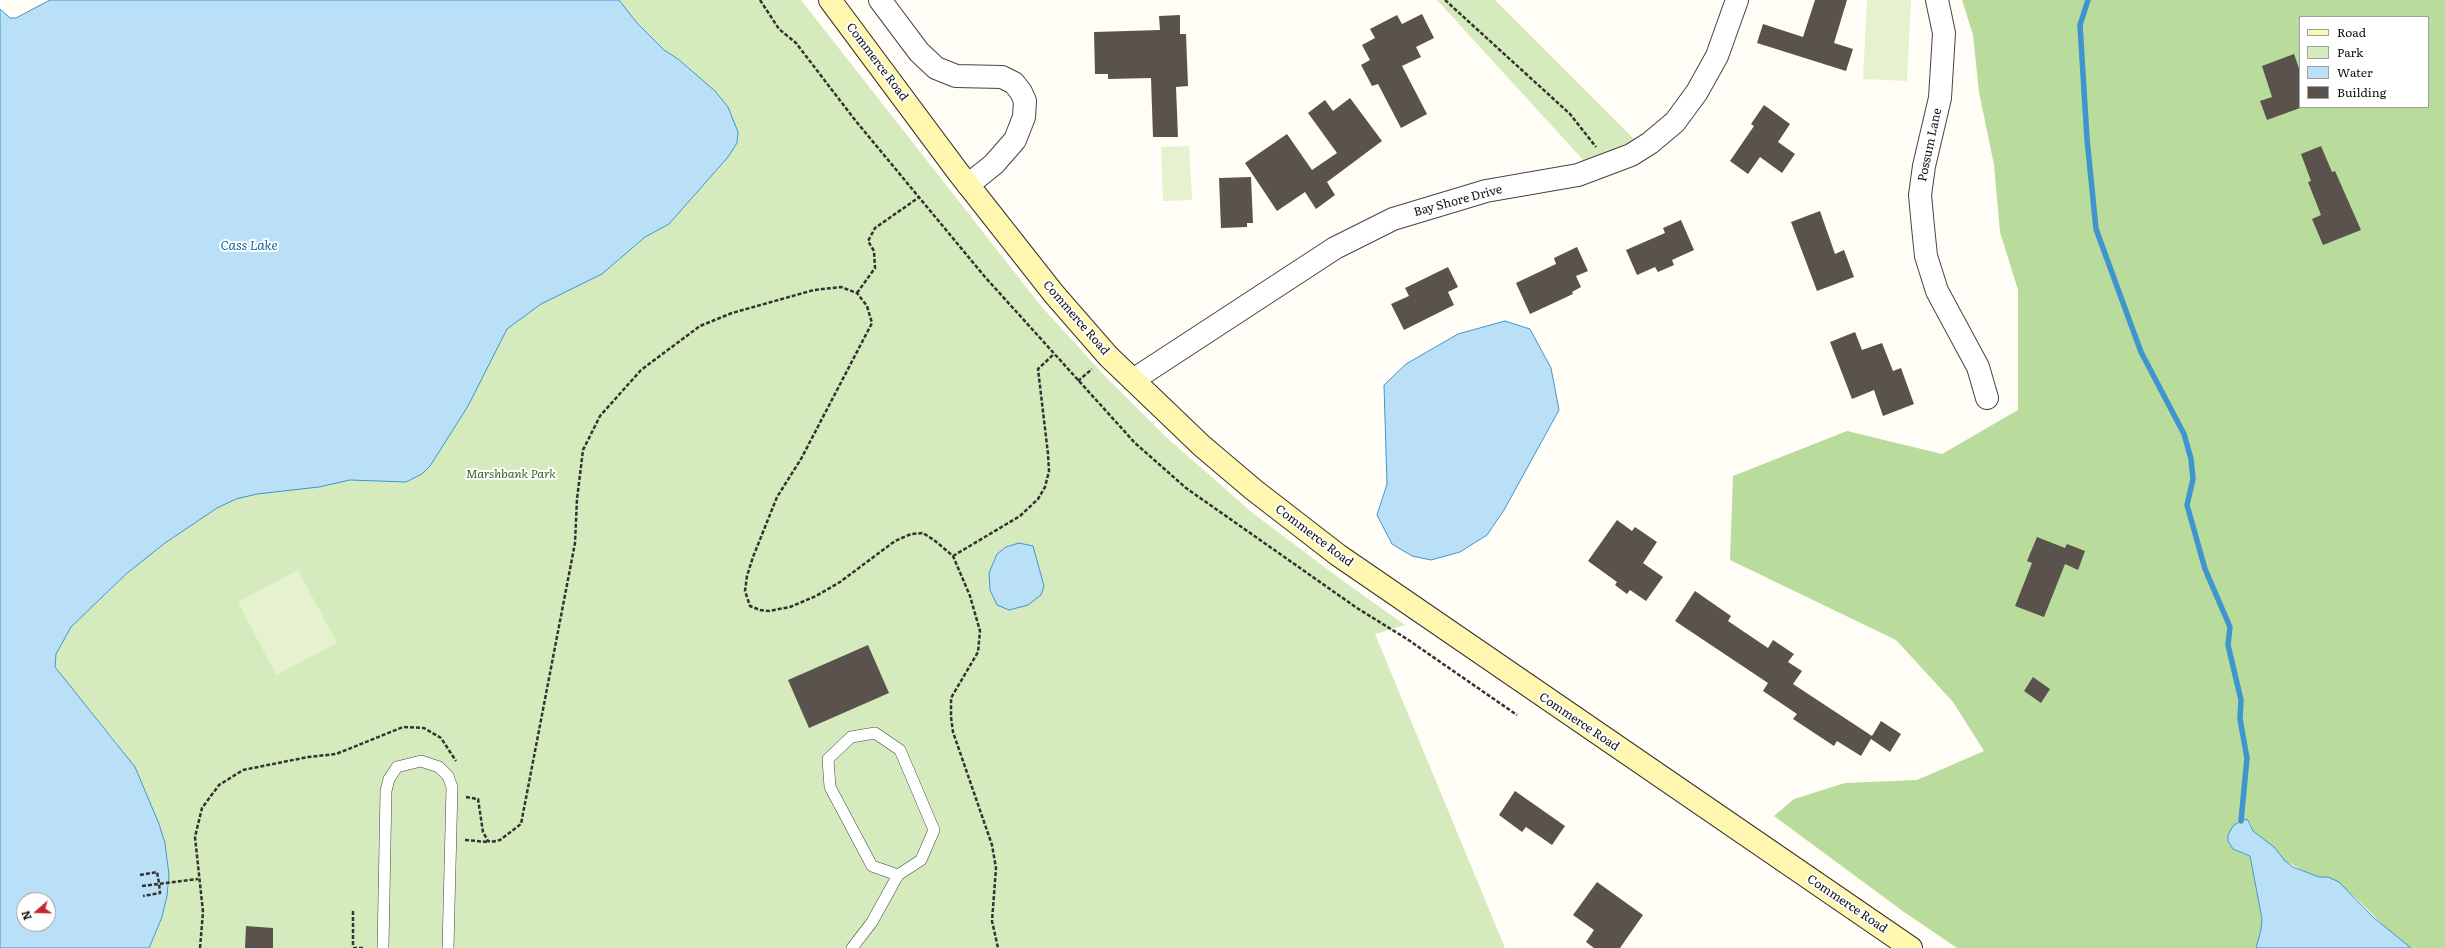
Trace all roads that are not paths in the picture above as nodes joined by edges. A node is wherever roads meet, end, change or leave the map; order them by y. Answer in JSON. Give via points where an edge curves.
{"nodes":[{"id":1,"x":830,"y":0,"type":"edge"},
{"id":2,"x":880,"y":0,"type":"edge"},
{"id":3,"x":1737,"y":0,"type":"edge"},
{"id":4,"x":1938,"y":0,"type":"edge"},
{"id":5,"x":963,"y":178,"type":"junction"},
{"id":6,"x":1133,"y":380,"type":"junction"},
{"id":7,"x":1987,"y":398,"type":"dead end"},
{"id":8,"x":898,"y":875,"type":"junction"},
{"id":9,"x":383,"y":948,"type":"edge"},
{"id":10,"x":448,"y":948,"type":"edge"},
{"id":11,"x":852,"y":948,"type":"edge"},
{"id":12,"x":1911,"y":948,"type":"edge"}],
"edges":[{"from":1,"to":5,"type":"main road","name":"Commerce Road"},
{"from":2,"to":5,"type":"street","via":[[919,52],[936,68],[956,76],[999,76],[1018,86],[1024,98],[1022,127],[1015,140],[985,153]]},
{"from":3,"to":6,"type":"street","name":"Bay Shore Drive","via":[[1717,56],[1697,92],[1675,122],[1631,155],[1608,166],[1578,175],[1486,191],[1393,219],[1335,248]]},
{"from":4,"to":7,"type":"street","name":"Possum Lane","via":[[1944,40],[1940,98],[1920,195],[1923,234],[1926,256],[1938,292],[1978,367]]},
{"from":5,"to":6,"type":"main road","name":"Commerce Road","via":[[1054,294],[1108,356]]},
{"from":6,"to":12,"type":"main road","name":"Commerce Road","via":[[1227,468],[1338,555]]},
{"from":8,"to":8,"type":"lane","via":[[920,860],[934,830],[900,750],[874,733],[851,737],[828,760],[830,787],[872,866]]},
{"from":8,"to":11,"type":"lane","via":[[872,922]]},
{"from":9,"to":10,"type":"lane","via":[[386,791],[389,779],[397,767],[421,761],[439,767],[448,776],[452,787]]}]}
